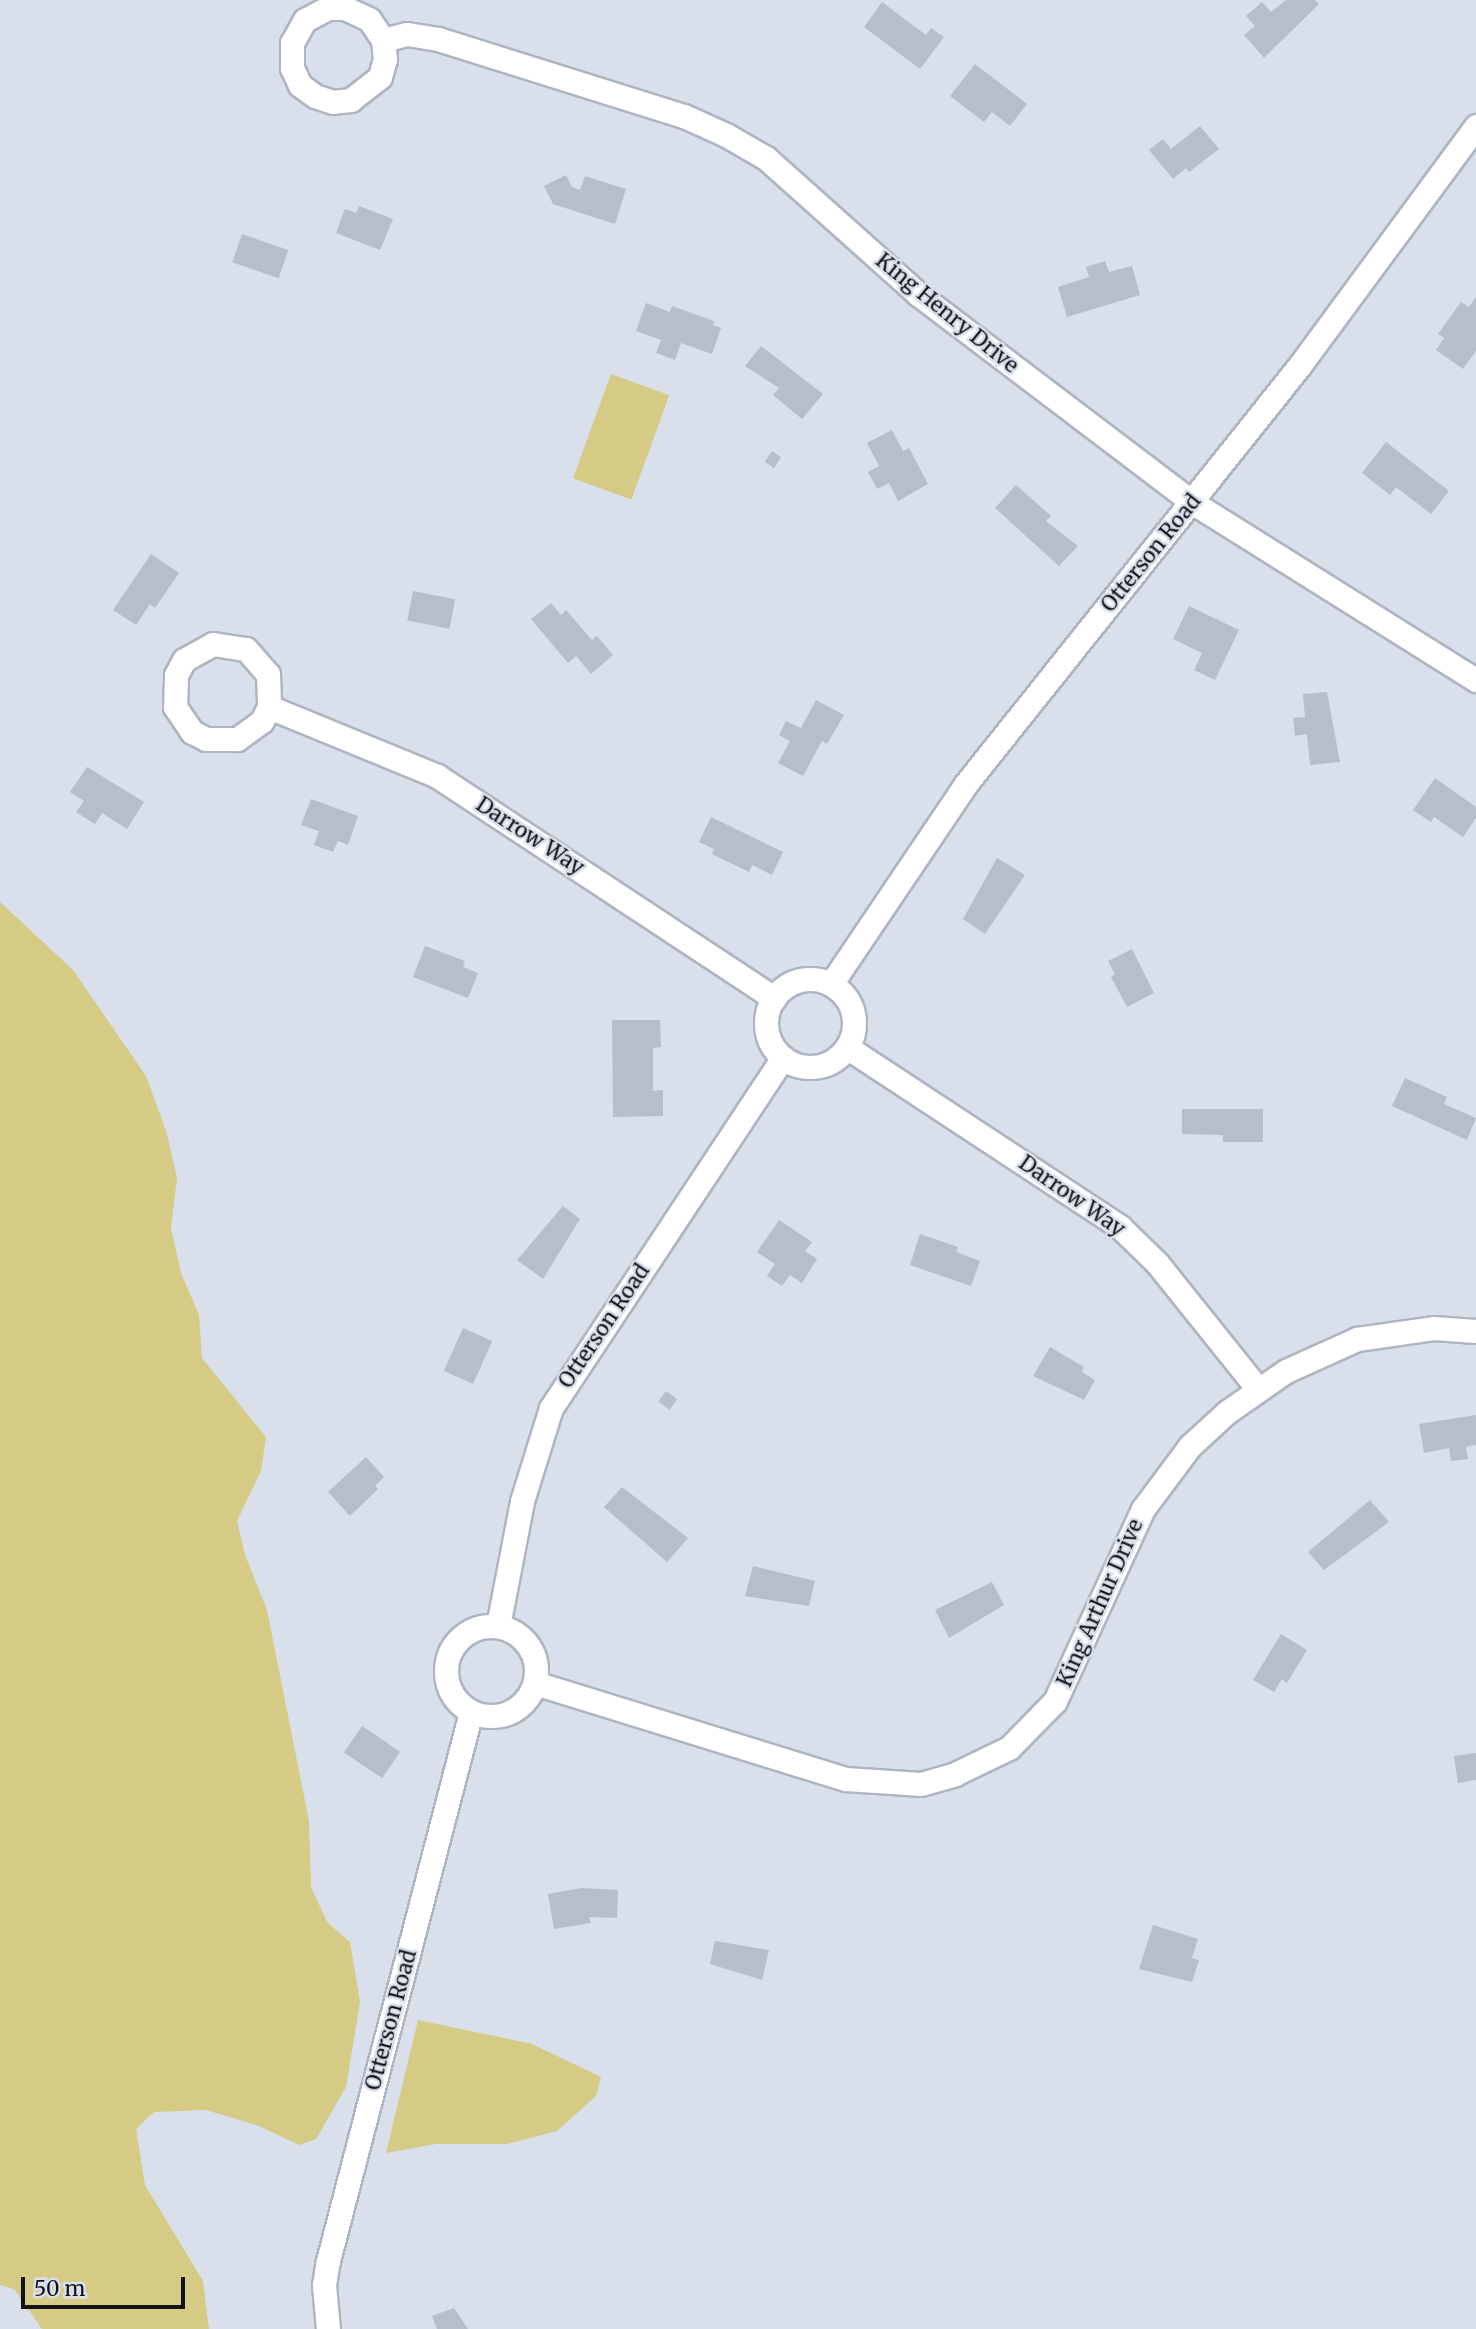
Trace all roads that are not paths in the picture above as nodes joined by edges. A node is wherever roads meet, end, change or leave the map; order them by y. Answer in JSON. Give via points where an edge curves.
{"nodes":[{"id":1,"x":383,"y":40,"type":"junction"},
{"id":2,"x":1476,"y":127,"type":"edge"},
{"id":3,"x":1192,"y":502,"type":"junction"},
{"id":4,"x":1476,"y":680,"type":"edge"},
{"id":5,"x":269,"y":707,"type":"junction"},
{"id":6,"x":831,"y":984,"type":"junction"},
{"id":7,"x":774,"y":998,"type":"junction"},
{"id":8,"x":848,"y":1048,"type":"junction"},
{"id":9,"x":783,"y":1058,"type":"junction"},
{"id":10,"x":1476,"y":1331,"type":"edge"},
{"id":11,"x":1257,"y":1388,"type":"junction"},
{"id":12,"x":498,"y":1626,"type":"junction"},
{"id":13,"x":535,"y":1684,"type":"junction"},
{"id":14,"x":471,"y":1712,"type":"junction"},
{"id":15,"x":328,"y":2329,"type":"edge"}],
"edges":[{"from":1,"to":1,"type":"street","via":[[362,14],[345,8],[319,11],[295,35],[292,68],[300,85],[315,96],[332,102],[351,100],[368,91],[380,77],[385,59]]},
{"from":1,"to":3,"type":"street","name":"King Henry Drive","via":[[407,34],[438,39],[684,116],[726,135],[766,158],[918,294]]},
{"from":2,"to":3,"type":"street","name":"Otterson Road","via":[[1401,232]]},
{"from":3,"to":4,"type":"street","name":"King Henry Drive"},
{"from":3,"to":6,"type":"street","name":"Otterson Road","via":[[979,766]]},
{"from":5,"to":5,"type":"street","via":[[262,721],[244,736],[222,742],[206,739],[187,726],[175,707],[176,675],[184,660],[213,644],[246,649],[268,674]]},
{"from":5,"to":7,"type":"street","name":"Darrow Way","via":[[437,776]]},
{"from":6,"to":7,"type":"street","via":[[800,980]]},
{"from":6,"to":8,"type":"street","via":[[852,1007],[855,1028]]},
{"from":7,"to":9,"type":"street","via":[[766,1030]]},
{"from":8,"to":9,"type":"street","via":[[818,1067]]},
{"from":8,"to":11,"type":"street","name":"Darrow Way","via":[[1120,1227],[1165,1273]]},
{"from":9,"to":12,"type":"street","name":"Otterson Road","via":[[551,1408],[522,1501]]},
{"from":10,"to":11,"type":"street","name":"King Arthur Drive","via":[[1433,1328],[1357,1339]]},
{"from":11,"to":13,"type":"street","name":"King Arthur Drive","via":[[1190,1446],[1157,1487],[1055,1701],[1037,1724],[980,1765],[921,1784],[846,1779]]},
{"from":12,"to":13,"type":"street","via":[[530,1647],[537,1671]]},
{"from":12,"to":14,"type":"street","via":[[470,1631],[448,1658],[451,1693]]},
{"from":13,"to":14,"type":"street","via":[[521,1706],[510,1713],[484,1716]]},
{"from":14,"to":15,"type":"street","name":"Otterson Road","via":[[328,2261],[324,2285]]}]}
